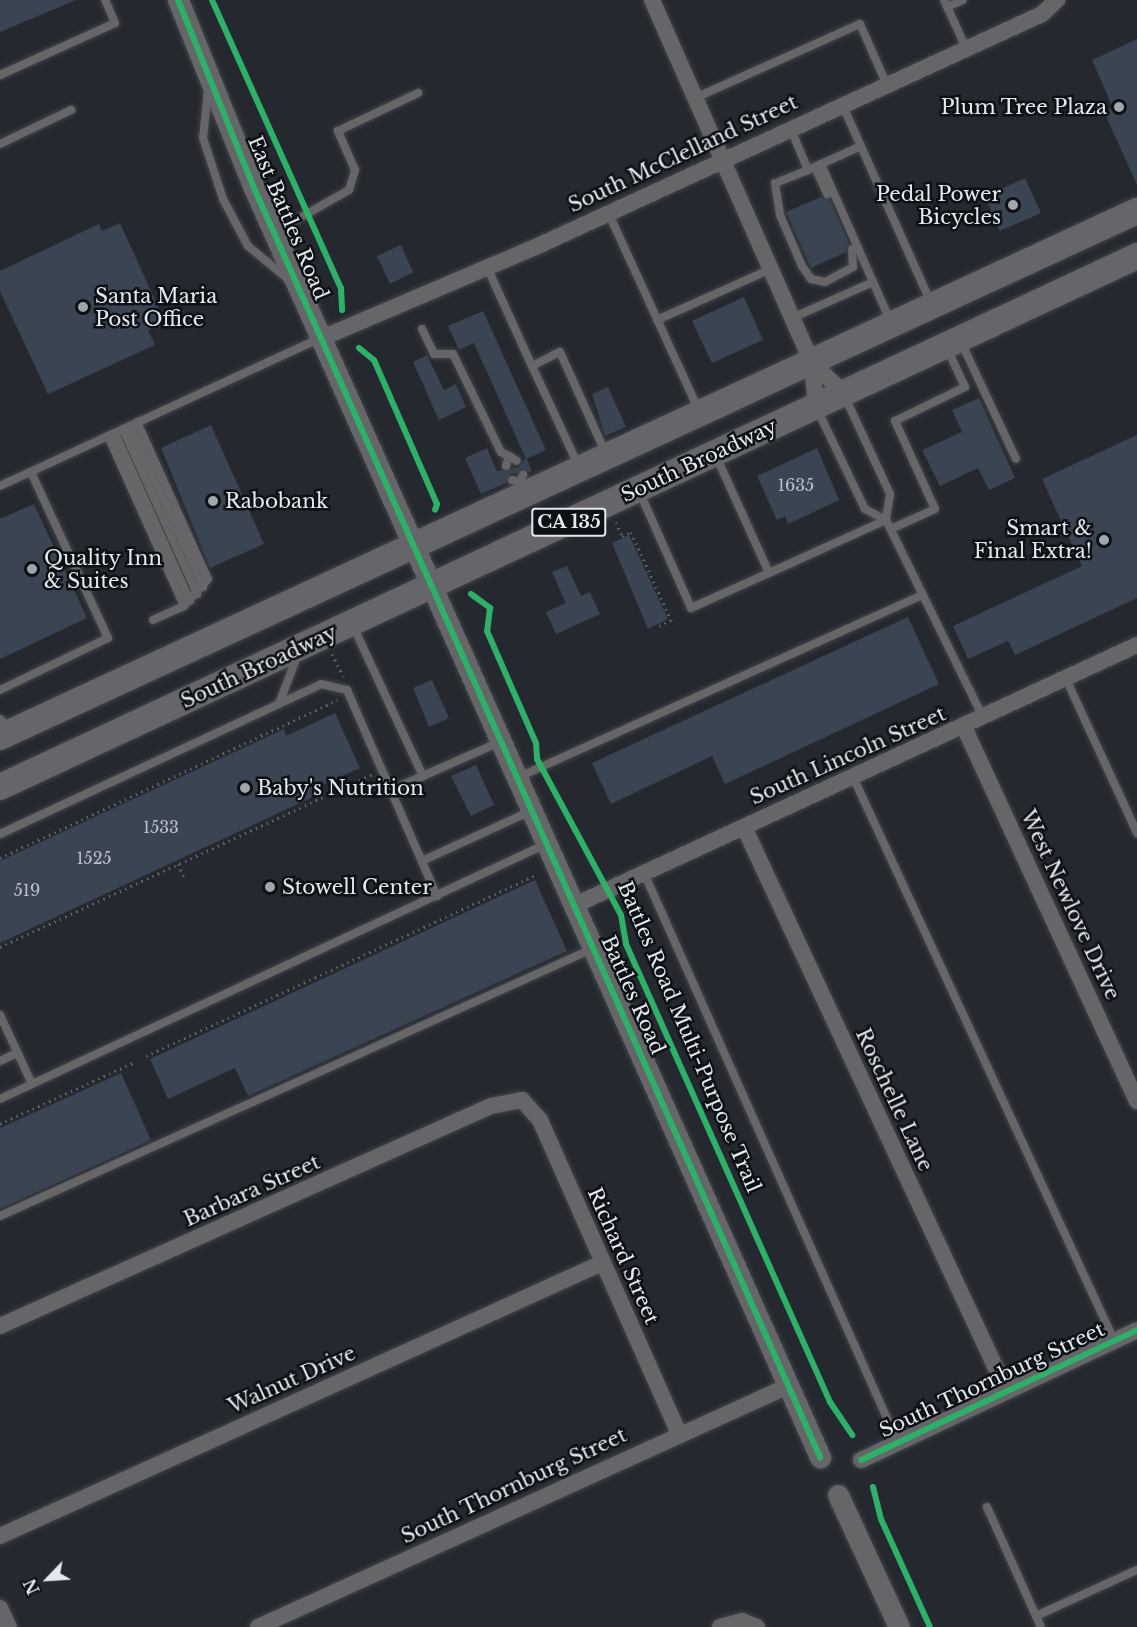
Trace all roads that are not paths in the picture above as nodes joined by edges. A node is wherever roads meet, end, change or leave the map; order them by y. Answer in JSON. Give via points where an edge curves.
{"nodes":[{"id":1,"x":105,"y":0,"type":"edge"},
{"id":2,"x":178,"y":0,"type":"edge"},
{"id":3,"x":652,"y":0,"type":"edge"},
{"id":4,"x":963,"y":0,"type":"edge"},
{"id":5,"x":1057,"y":0,"type":"edge"},
{"id":6,"x":946,"y":4,"type":"edge"},
{"id":7,"x":966,"y":48,"type":"junction"},
{"id":8,"x":210,"y":73,"type":"junction"},
{"id":9,"x":0,"y":75,"type":"edge"},
{"id":10,"x":886,"y":83,"type":"junction"},
{"id":11,"x":418,"y":93,"type":"dead end"},
{"id":12,"x":695,"y":98,"type":"junction"},
{"id":13,"x":842,"y":103,"type":"junction"},
{"id":14,"x":71,"y":110,"type":"dead end"},
{"id":15,"x":790,"y":127,"type":"junction"},
{"id":16,"x":0,"y":144,"type":"edge"},
{"id":17,"x":861,"y":146,"type":"junction"},
{"id":18,"x":721,"y":157,"type":"junction"},
{"id":19,"x":815,"y":167,"type":"junction"},
{"id":20,"x":827,"y":194,"type":"dead end"},
{"id":21,"x":1137,"y":211,"type":"edge"},
{"id":22,"x":608,"y":212,"type":"junction"},
{"id":23,"x":275,"y":233,"type":"junction"},
{"id":24,"x":852,"y":249,"type":"dead end"},
{"id":25,"x":1137,"y":256,"type":"edge"},
{"id":26,"x":487,"y":267,"type":"junction"},
{"id":27,"x":771,"y":269,"type":"junction"},
{"id":28,"x":873,"y":282,"type":"junction"},
{"id":29,"x":300,"y":288,"type":"junction"},
{"id":30,"x":933,"y":307,"type":"junction"},
{"id":31,"x":792,"y":318,"type":"junction"},
{"id":32,"x":657,"y":320,"type":"junction"},
{"id":33,"x":893,"y":325,"type":"junction"},
{"id":34,"x":422,"y":329,"type":"dead end"},
{"id":35,"x":322,"y":338,"type":"junction"},
{"id":36,"x":952,"y":343,"type":"junction"},
{"id":37,"x":812,"y":363,"type":"junction"},
{"id":38,"x":532,"y":366,"type":"junction"},
{"id":39,"x":844,"y":393,"type":"junction"},
{"id":40,"x":816,"y":406,"type":"junction"},
{"id":41,"x":700,"y":415,"type":"junction"},
{"id":42,"x":123,"y":429,"type":"junction"},
{"id":43,"x":715,"y":453,"type":"junction"},
{"id":44,"x":607,"y":458,"type":"junction"},
{"id":45,"x":1016,"y":459,"type":"dead end"},
{"id":46,"x":506,"y":466,"type":"dead end"},
{"id":47,"x":581,"y":470,"type":"junction"},
{"id":48,"x":31,"y":472,"type":"junction"},
{"id":49,"x":0,"y":486,"type":"edge"},
{"id":50,"x":639,"y":489,"type":"junction"},
{"id":51,"x":886,"y":520,"type":"junction"},
{"id":52,"x":891,"y":529,"type":"junction"},
{"id":53,"x":416,"y":546,"type":"junction"},
{"id":54,"x":769,"y":573,"type":"junction"},
{"id":55,"x":433,"y":586,"type":"junction"},
{"id":56,"x":923,"y":595,"type":"junction"},
{"id":57,"x":194,"y":597,"type":"junction"},
{"id":58,"x":153,"y":620,"type":"dead end"},
{"id":59,"x":352,"y":623,"type":"junction"},
{"id":60,"x":1137,"y":645,"type":"edge"},
{"id":61,"x":300,"y":647,"type":"junction"},
{"id":62,"x":1065,"y":679,"type":"junction"},
{"id":63,"x":0,"y":690,"type":"edge"},
{"id":64,"x":279,"y":704,"type":"junction"},
{"id":65,"x":983,"y":718,"type":"junction"},
{"id":66,"x":964,"y":727,"type":"junction"},
{"id":67,"x":4,"y":729,"type":"edge"},
{"id":68,"x":502,"y":741,"type":"junction"},
{"id":69,"x":423,"y":776,"type":"junction"},
{"id":70,"x":518,"y":777,"type":"junction"},
{"id":71,"x":853,"y":777,"type":"junction"},
{"id":72,"x":0,"y":787,"type":"edge"},
{"id":73,"x":391,"y":790,"type":"junction"},
{"id":74,"x":533,"y":810,"type":"junction"},
{"id":75,"x":744,"y":826,"type":"junction"},
{"id":76,"x":0,"y":834,"type":"edge"},
{"id":77,"x":1137,"y":834,"type":"edge"},
{"id":78,"x":548,"y":843,"type":"junction"},
{"id":79,"x":422,"y":861,"type":"junction"},
{"id":80,"x":644,"y":873,"type":"junction"},
{"id":81,"x":437,"y":896,"type":"junction"},
{"id":82,"x":575,"y":905,"type":"junction"},
{"id":83,"x":594,"y":947,"type":"junction"},
{"id":84,"x":0,"y":1015,"type":"edge"},
{"id":85,"x":17,"y":1053,"type":"junction"},
{"id":86,"x":0,"y":1061,"type":"edge"},
{"id":87,"x":32,"y":1084,"type":"junction"},
{"id":88,"x":0,"y":1099,"type":"edge"},
{"id":89,"x":522,"y":1100,"type":"joint"},
{"id":90,"x":1137,"y":1101,"type":"edge"},
{"id":91,"x":0,"y":1216,"type":"edge"},
{"id":92,"x":602,"y":1263,"type":"junction"},
{"id":93,"x":0,"y":1326,"type":"edge"},
{"id":94,"x":1137,"y":1330,"type":"edge"},
{"id":95,"x":1114,"y":1340,"type":"junction"},
{"id":96,"x":788,"y":1386,"type":"junction"},
{"id":97,"x":1006,"y":1390,"type":"junction"},
{"id":98,"x":679,"y":1433,"type":"junction"},
{"id":99,"x":898,"y":1443,"type":"junction"},
{"id":100,"x":820,"y":1457,"type":"dead end"},
{"id":101,"x":861,"y":1460,"type":"dead end"},
{"id":102,"x":838,"y":1495,"type":"dead end"},
{"id":103,"x":987,"y":1507,"type":"dead end"},
{"id":104,"x":0,"y":1536,"type":"edge"},
{"id":105,"x":1137,"y":1570,"type":"edge"},
{"id":106,"x":0,"y":1608,"type":"edge"},
{"id":107,"x":1036,"y":1616,"type":"junction"},
{"id":108,"x":755,"y":1625,"type":"edge"},
{"id":109,"x":9,"y":1627,"type":"edge"},
{"id":110,"x":258,"y":1627,"type":"edge"},
{"id":111,"x":720,"y":1627,"type":"edge"},
{"id":112,"x":899,"y":1627,"type":"edge"},
{"id":113,"x":1041,"y":1627,"type":"edge"}],
"edges":[{"from":1,"to":9,"type":"lane","via":[[115,23]]},
{"from":2,"to":8,"type":"street","name":"East Battles Road"},
{"from":3,"to":12,"type":"street"},
{"from":4,"to":6,"type":"lane"},
{"from":5,"to":7,"type":"street","name":"South McClelland Street","via":[[1042,14]]},
{"from":6,"to":7,"type":"lane"},
{"from":7,"to":10,"type":"street","name":"South McClelland Street"},
{"from":8,"to":23,"type":"street","name":"East Battles Road"},
{"from":8,"to":29,"type":"lane","via":[[203,138],[223,199],[248,246]]},
{"from":10,"to":12,"type":"lane","via":[[860,24]]},
{"from":10,"to":13,"type":"street","name":"South McClelland Street"},
{"from":11,"to":23,"type":"lane","via":[[338,131],[355,170],[349,190]]},
{"from":12,"to":18,"type":"street"},
{"from":13,"to":15,"type":"street","name":"South McClelland Street"},
{"from":13,"to":17,"type":"lane"},
{"from":14,"to":16,"type":"lane"},
{"from":15,"to":18,"type":"street","name":"South McClelland Street"},
{"from":15,"to":19,"type":"lane"},
{"from":17,"to":19,"type":"lane"},
{"from":17,"to":30,"type":"lane"},
{"from":18,"to":22,"type":"street","name":"South McClelland Street"},
{"from":18,"to":27,"type":"street"},
{"from":19,"to":20,"type":"lane"},
{"from":19,"to":24,"type":"lane","via":[[775,183],[780,215],[802,266],[811,279],[825,282],[853,267]]},
{"from":19,"to":28,"type":"lane"},
{"from":21,"to":30,"type":"main road","name":"South Broadway","number":"CA 135"},
{"from":22,"to":26,"type":"street","name":"South McClelland Street"},
{"from":22,"to":32,"type":"lane"},
{"from":23,"to":29,"type":"street","name":"East Battles Road"},
{"from":25,"to":36,"type":"main road","name":"South Broadway","number":"CA 135"},
{"from":26,"to":35,"type":"street","name":"South McClelland Street"},
{"from":26,"to":38,"type":"lane"},
{"from":27,"to":31,"type":"street"},
{"from":27,"to":32,"type":"lane"},
{"from":28,"to":31,"type":"lane"},
{"from":28,"to":33,"type":"lane"},
{"from":29,"to":35,"type":"street","name":"East Battles Road"},
{"from":30,"to":33,"type":"main road","name":"South Broadway","number":"CA 135"},
{"from":31,"to":37,"type":"street"},
{"from":32,"to":41,"type":"lane"},
{"from":33,"to":37,"type":"main road","name":"South Broadway","number":"CA 135"},
{"from":34,"to":46,"type":"lane","via":[[434,354],[453,354],[501,452],[513,459]]},
{"from":35,"to":42,"type":"lane"},
{"from":35,"to":53,"type":"street","name":"East Battles Road"},
{"from":36,"to":39,"type":"main road","name":"South Broadway","number":"CA 135"},
{"from":36,"to":45,"type":"lane"},
{"from":36,"to":52,"type":"lane","via":[[965,387],[895,421],[935,509]]},
{"from":37,"to":39,"type":"street"},
{"from":37,"to":40,"type":"street"},
{"from":37,"to":41,"type":"main road","name":"South Broadway","number":"CA 135"},
{"from":38,"to":44,"type":"lane","via":[[560,352]]},
{"from":38,"to":47,"type":"lane"},
{"from":39,"to":40,"type":"main road","name":"South Broadway","number":"CA 135"},
{"from":39,"to":51,"type":"lane","via":[[890,494]]},
{"from":40,"to":43,"type":"main road","name":"South Broadway","number":"CA 135"},
{"from":40,"to":51,"type":"lane","via":[[865,508]]},
{"from":41,"to":44,"type":"main road","name":"South Broadway","number":"CA 135"},
{"from":42,"to":48,"type":"lane"},
{"from":42,"to":57,"type":"lane"},
{"from":42,"to":57,"type":"lane"},
{"from":42,"to":57,"type":"lane","via":[[208,579]]},
{"from":43,"to":50,"type":"main road","name":"South Broadway","number":"CA 135"},
{"from":43,"to":54,"type":"lane"},
{"from":44,"to":47,"type":"main road","name":"South Broadway","number":"CA 135"},
{"from":47,"to":53,"type":"main road","name":"South Broadway","number":"CA 135","via":[[521,483]]},
{"from":48,"to":49,"type":"lane"},
{"from":48,"to":63,"type":"lane","via":[[108,638]]},
{"from":50,"to":54,"type":"lane","via":[[691,608]]},
{"from":50,"to":55,"type":"main road","name":"South Broadway","number":"CA 135"},
{"from":51,"to":52,"type":"lane"},
{"from":51,"to":54,"type":"lane"},
{"from":52,"to":56,"type":"lane"},
{"from":53,"to":55,"type":"street","name":"Battles Road"},
{"from":53,"to":67,"type":"main road","name":"South Broadway","number":"CA 135"},
{"from":55,"to":59,"type":"main road","name":"South Broadway","number":"CA 135"},
{"from":55,"to":68,"type":"street","name":"Battles Road"},
{"from":56,"to":65,"type":"lane"},
{"from":56,"to":70,"type":"lane"},
{"from":57,"to":58,"type":"lane"},
{"from":59,"to":61,"type":"main road","name":"South Broadway","number":"CA 135"},
{"from":59,"to":69,"type":"lane"},
{"from":60,"to":62,"type":"street","name":"South Lincoln Street"},
{"from":61,"to":64,"type":"lane"},
{"from":61,"to":72,"type":"main road","name":"South Broadway","number":"CA 135"},
{"from":62,"to":65,"type":"street","name":"South Lincoln Street"},
{"from":62,"to":77,"type":"lane"},
{"from":64,"to":73,"type":"lane","via":[[321,684],[347,690]]},
{"from":64,"to":76,"type":"lane"},
{"from":65,"to":66,"type":"street","name":"South Lincoln Street"},
{"from":66,"to":71,"type":"street","name":"South Lincoln Street"},
{"from":66,"to":90,"type":"street","name":"West Newlove Drive"},
{"from":68,"to":69,"type":"lane"},
{"from":68,"to":70,"type":"street","name":"Battles Road"},
{"from":69,"to":73,"type":"lane"},
{"from":70,"to":74,"type":"street","name":"Battles Road"},
{"from":71,"to":75,"type":"street","name":"South Lincoln Street"},
{"from":71,"to":95,"type":"lane"},
{"from":73,"to":79,"type":"lane"},
{"from":74,"to":78,"type":"street","name":"Battles Road"},
{"from":74,"to":79,"type":"lane"},
{"from":75,"to":80,"type":"street","name":"South Lincoln Street"},
{"from":75,"to":97,"type":"street","name":"Roschelle Lane"},
{"from":78,"to":81,"type":"lane"},
{"from":78,"to":82,"type":"street","name":"Battles Road"},
{"from":79,"to":81,"type":"lane"},
{"from":80,"to":82,"type":"street","name":"South Lincoln Street"},
{"from":80,"to":99,"type":"lane"},
{"from":81,"to":87,"type":"lane"},
{"from":82,"to":83,"type":"street","name":"Battles Road"},
{"from":83,"to":91,"type":"lane"},
{"from":83,"to":96,"type":"street","name":"Battles Road"},
{"from":84,"to":85,"type":"lane"},
{"from":85,"to":86,"type":"lane"},
{"from":85,"to":87,"type":"lane"},
{"from":87,"to":88,"type":"lane"},
{"from":89,"to":92,"type":"street","name":"Richard Street","via":[[540,1120]]},
{"from":89,"to":93,"type":"street","name":"Barbara Street","via":[[491,1107]]},
{"from":92,"to":98,"type":"street","name":"Richard Street"},
{"from":92,"to":104,"type":"street","name":"Walnut Drive"},
{"from":94,"to":95,"type":"street","name":"South Thornburg Street"},
{"from":95,"to":97,"type":"street","name":"South Thornburg Street"},
{"from":96,"to":98,"type":"street","name":"South Thornburg Street"},
{"from":96,"to":100,"type":"street","name":"Battles Road"},
{"from":97,"to":99,"type":"street","name":"South Thornburg Street"},
{"from":98,"to":110,"type":"street","name":"South Thornburg Street"},
{"from":99,"to":101,"type":"street","name":"South Thornburg Street"},
{"from":102,"to":112,"type":"street"},
{"from":103,"to":107,"type":"lane"},
{"from":105,"to":107,"type":"lane"},
{"from":106,"to":109,"type":"street"},
{"from":107,"to":113,"type":"lane"},
{"from":108,"to":111,"type":"street"}]}
